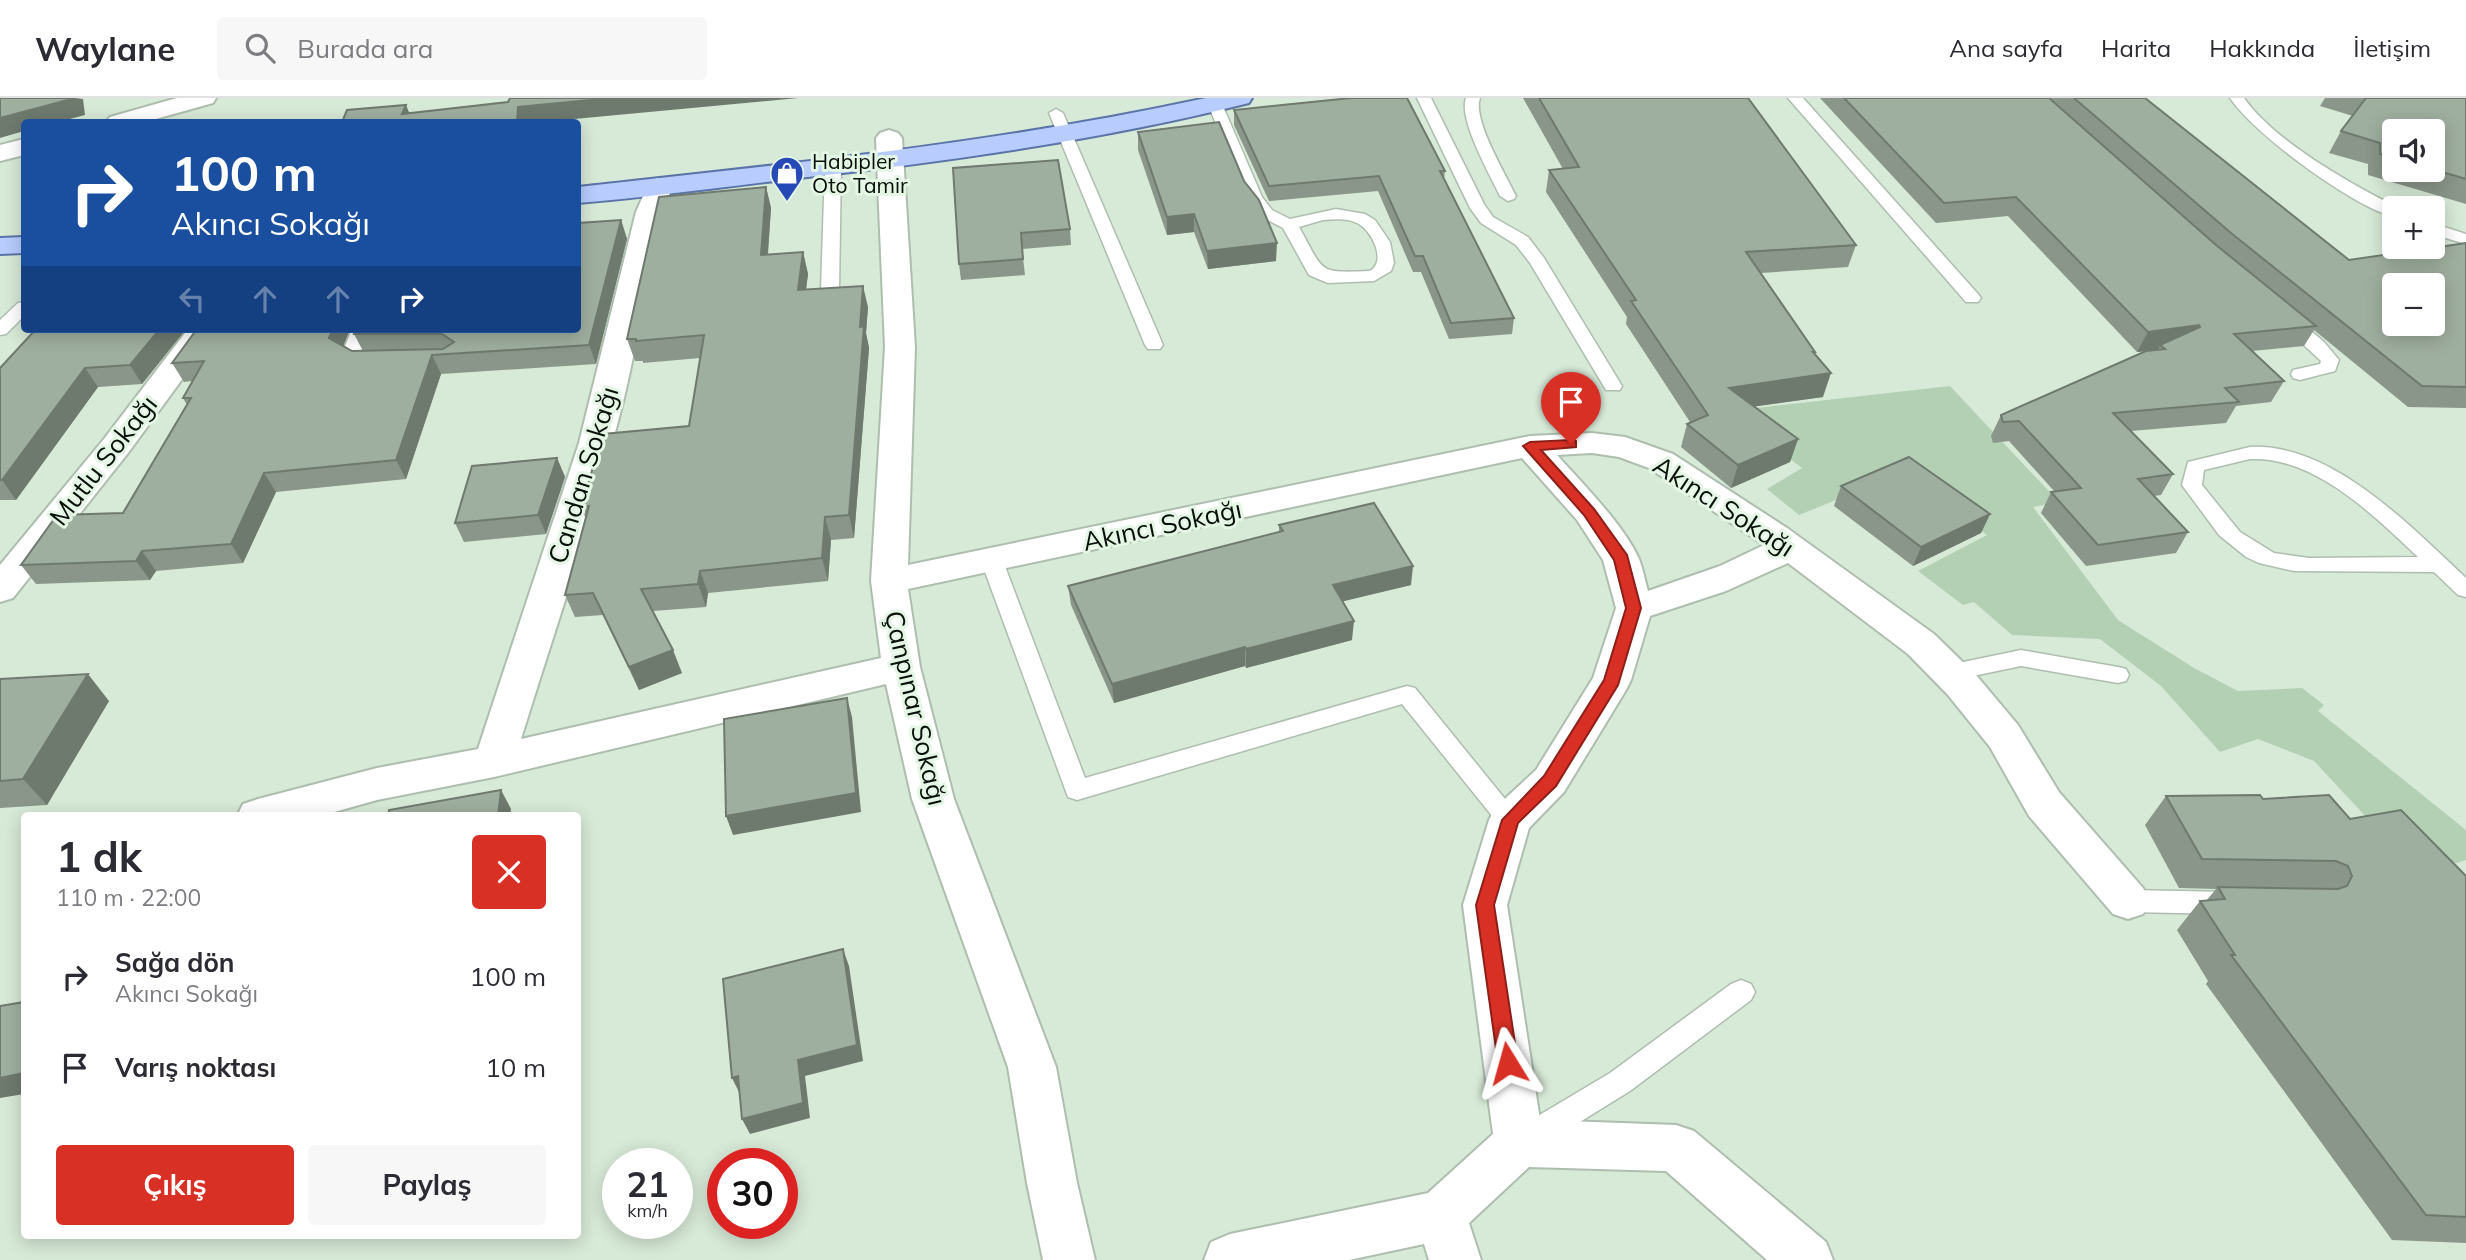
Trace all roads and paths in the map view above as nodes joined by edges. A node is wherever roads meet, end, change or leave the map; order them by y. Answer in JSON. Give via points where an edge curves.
{"nodes":[{"id":1,"x":204,"y":98,"type":"edge"},
{"id":2,"x":1141,"y":98,"type":"edge"},
{"id":3,"x":1424,"y":98,"type":"edge"},
{"id":4,"x":1473,"y":98,"type":"edge"},
{"id":5,"x":1795,"y":98,"type":"edge"},
{"id":6,"x":2237,"y":98,"type":"edge"},
{"id":7,"x":1228,"y":101,"type":"edge"},
{"id":8,"x":130,"y":119,"type":"edge"},
{"id":9,"x":1060,"y":124,"type":"junction"},
{"id":10,"x":21,"y":148,"type":"edge"},
{"id":11,"x":890,"y":148,"type":"junction"},
{"id":12,"x":0,"y":153,"type":"edge"},
{"id":13,"x":833,"y":165,"type":"junction"},
{"id":14,"x":581,"y":173,"type":"edge"},
{"id":15,"x":659,"y":186,"type":"junction"},
{"id":16,"x":581,"y":195,"type":"edge"},
{"id":17,"x":1508,"y":196,"type":"dead end"},
{"id":18,"x":2382,"y":205,"type":"edge"},
{"id":19,"x":21,"y":221,"type":"edge"},
{"id":20,"x":0,"y":222,"type":"edge"},
{"id":21,"x":1290,"y":225,"type":"junction"},
{"id":22,"x":2445,"y":232,"type":"edge"},
{"id":23,"x":2466,"y":239,"type":"edge"},
{"id":24,"x":21,"y":245,"type":"edge"},
{"id":25,"x":0,"y":246,"type":"edge"},
{"id":26,"x":830,"y":290,"type":"edge"},
{"id":27,"x":1972,"y":298,"type":"dead end"},
{"id":28,"x":21,"y":310,"type":"edge"},
{"id":29,"x":2276,"y":311,"type":"edge"},
{"id":30,"x":0,"y":330,"type":"edge"},
{"id":31,"x":201,"y":333,"type":"edge"},
{"id":32,"x":359,"y":333,"type":"edge"},
{"id":33,"x":1154,"y":345,"type":"dead end"},
{"id":34,"x":388,"y":362,"type":"edge"},
{"id":35,"x":2300,"y":374,"type":"dead end"},
{"id":36,"x":1613,"y":386,"type":"dead end"},
{"id":37,"x":1530,"y":446,"type":"junction"},
{"id":38,"x":1788,"y":547,"type":"junction"},
{"id":39,"x":992,"y":561,"type":"junction"},
{"id":40,"x":2440,"y":565,"type":"junction"},
{"id":41,"x":889,"y":581,"type":"junction"},
{"id":42,"x":0,"y":589,"type":"edge"},
{"id":43,"x":2466,"y":590,"type":"edge"},
{"id":44,"x":1634,"y":608,"type":"junction"},
{"id":45,"x":901,"y":667,"type":"junction"},
{"id":46,"x":1950,"y":673,"type":"junction"},
{"id":47,"x":2118,"y":675,"type":"dead end"},
{"id":48,"x":494,"y":761,"type":"junction"},
{"id":49,"x":273,"y":812,"type":"edge"},
{"id":50,"x":1510,"y":820,"type":"junction"},
{"id":51,"x":2128,"y":901,"type":"joint"},
{"id":52,"x":2254,"y":903,"type":"edge"},
{"id":53,"x":1741,"y":992,"type":"dead end"},
{"id":54,"x":1519,"y":1143,"type":"junction"},
{"id":55,"x":1448,"y":1238,"type":"edge"},
{"id":56,"x":1069,"y":1260,"type":"edge"},
{"id":57,"x":1230,"y":1260,"type":"edge"},
{"id":58,"x":1807,"y":1260,"type":"edge"}],
"edges":[{"from":1,"to":8,"type":"street"},
{"from":2,"to":9,"type":"main road"},
{"from":3,"to":36,"type":"lane","via":[[1476,205],[1487,220],[1522,241],[1538,262]]},
{"from":4,"to":17,"type":"lane","via":[[1470,106],[1481,139]]},
{"from":5,"to":27,"type":"lane"},
{"from":6,"to":18,"type":"lane","via":[[2240,107],[2264,129]]},
{"from":7,"to":9,"type":"main road"},
{"from":7,"to":21,"type":"lane","via":[[1254,198],[1265,213]]},
{"from":9,"to":11,"type":"main road"},
{"from":9,"to":33,"type":"lane"},
{"from":10,"to":12,"type":"street"},
{"from":11,"to":13,"type":"main road"},
{"from":11,"to":14,"type":"main road"},
{"from":11,"to":41,"type":"street","name":"Çanpınar Sokağı","via":[[900,347]]},
{"from":13,"to":15,"type":"main road"},
{"from":13,"to":26,"type":"lane"},
{"from":15,"to":16,"type":"main road"},
{"from":15,"to":48,"type":"street","name":"Candan Sokağı","via":[[635,267],[607,400]]},
{"from":19,"to":20,"type":"main road"},
{"from":21,"to":21,"type":"lane","via":[[1315,271],[1328,278],[1374,276],[1386,263],[1378,231],[1368,223],[1342,215],[1302,219]]},
{"from":22,"to":23,"type":"lane"},
{"from":24,"to":25,"type":"main road"},
{"from":28,"to":30,"type":"lane"},
{"from":29,"to":35,"type":"lane","via":[[2330,360],[2329,367]]},
{"from":31,"to":42,"type":"street","name":"Mutlu Sokağı"},
{"from":32,"to":34,"type":"lane","via":[[350,356],[363,363]]},
{"from":37,"to":38,"type":"street","name":"Akıncı Sokağı","via":[[1592,443],[1625,447],[1661,461]]},
{"from":37,"to":39,"type":"street","name":"Akıncı Sokağı"},
{"from":37,"to":44,"type":"street","via":[[1589,512],[1621,559]]},
{"from":38,"to":44,"type":"street","via":[[1693,592]]},
{"from":38,"to":46,"type":"street","name":"Akıncı Sokağı","via":[[1921,643]]},
{"from":39,"to":41,"type":"street","name":"Akıncı Sokağı"},
{"from":39,"to":50,"type":"lane","via":[[1077,790],[1408,695]]},
{"from":40,"to":40,"type":"lane","via":[[2397,526],[2309,466],[2269,453],[2229,455],[2195,466],[2192,485],[2210,511],[2240,544],[2271,561],[2297,566]]},
{"from":40,"to":43,"type":"lane"},
{"from":41,"to":45,"type":"street","name":"Çanpınar Sokağı"},
{"from":44,"to":50,"type":"street","via":[[1612,680],[1550,781]]},
{"from":45,"to":48,"type":"street"},
{"from":45,"to":56,"type":"street","name":"Çanpınar Sokağı","via":[[933,799],[1032,1067]]},
{"from":46,"to":47,"type":"lane","via":[[2021,658]]},
{"from":46,"to":51,"type":"street","name":"Akıncı Sokağı","via":[[2004,736],[2044,804]]},
{"from":48,"to":49,"type":"street","via":[[377,784]]},
{"from":50,"to":54,"type":"street","via":[[1485,905]]},
{"from":51,"to":52,"type":"lane"},
{"from":53,"to":54,"type":"lane","via":[[1620,1082]]},
{"from":54,"to":55,"type":"street"},
{"from":54,"to":58,"type":"street","via":[[1676,1148]]},
{"from":55,"to":57,"type":"street"}]}
